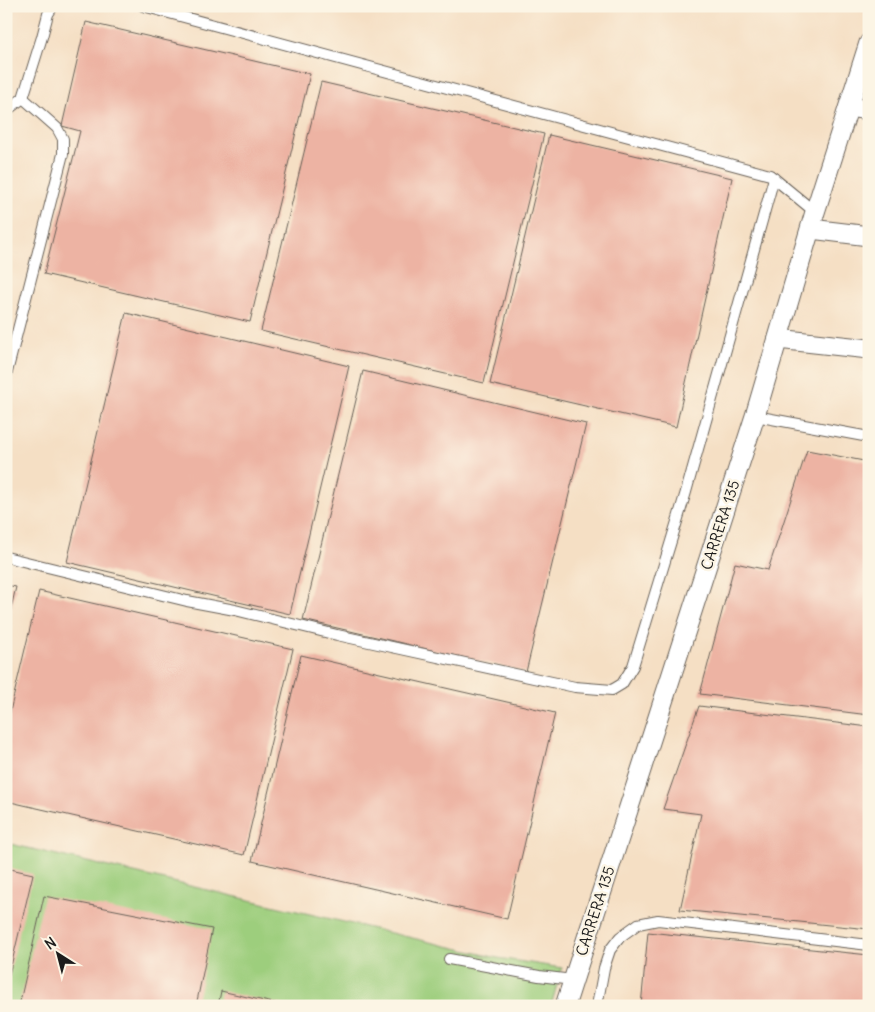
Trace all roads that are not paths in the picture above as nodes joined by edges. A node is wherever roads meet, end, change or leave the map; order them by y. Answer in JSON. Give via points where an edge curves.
{"nodes":[{"id":1,"x":52,"y":6,"type":"edge"},
{"id":2,"x":143,"y":6,"type":"edge"},
{"id":3,"x":869,"y":43,"type":"edge"},
{"id":4,"x":24,"y":98,"type":"junction"},
{"id":5,"x":849,"y":107,"type":"junction"},
{"id":6,"x":6,"y":110,"type":"edge"},
{"id":7,"x":869,"y":110,"type":"edge"},
{"id":8,"x":774,"y":178,"type":"junction"},
{"id":9,"x":813,"y":220,"type":"junction"},
{"id":10,"x":869,"y":236,"type":"edge"},
{"id":11,"x":778,"y":339,"type":"junction"},
{"id":12,"x":869,"y":349,"type":"edge"},
{"id":13,"x":6,"y":376,"type":"edge"},
{"id":14,"x":755,"y":416,"type":"junction"},
{"id":15,"x":869,"y":437,"type":"edge"},
{"id":16,"x":6,"y":557,"type":"edge"},
{"id":17,"x":869,"y":945,"type":"edge"},
{"id":18,"x":449,"y":959,"type":"dead end"},
{"id":19,"x":573,"y":980,"type":"junction"},
{"id":20,"x":565,"y":1006,"type":"edge"},
{"id":21,"x":597,"y":1006,"type":"edge"}],
"edges":[{"from":1,"to":4,"type":"lane"},
{"from":2,"to":8,"type":"lane"},
{"from":3,"to":5,"type":"street","name":"CARRERA 135"},
{"from":4,"to":6,"type":"lane"},
{"from":4,"to":13,"type":"lane","via":[[57,128],[63,139],[63,154]]},
{"from":5,"to":7,"type":"street"},
{"from":5,"to":9,"type":"street","name":"CARRERA 135"},
{"from":8,"to":9,"type":"lane"},
{"from":8,"to":16,"type":"lane","via":[[686,492],[632,666],[622,684],[612,690],[575,687],[337,635]]},
{"from":9,"to":10,"type":"street"},
{"from":9,"to":11,"type":"street","name":"CARRERA 135"},
{"from":11,"to":12,"type":"street"},
{"from":11,"to":14,"type":"street","name":"CARRERA 135"},
{"from":14,"to":15,"type":"lane"},
{"from":14,"to":19,"type":"street","name":"CARRERA 135"},
{"from":17,"to":21,"type":"lane","via":[[658,920],[638,924],[620,936],[610,950]]},
{"from":18,"to":19,"type":"lane"},
{"from":19,"to":20,"type":"street","name":"CARRERA 135"}]}
